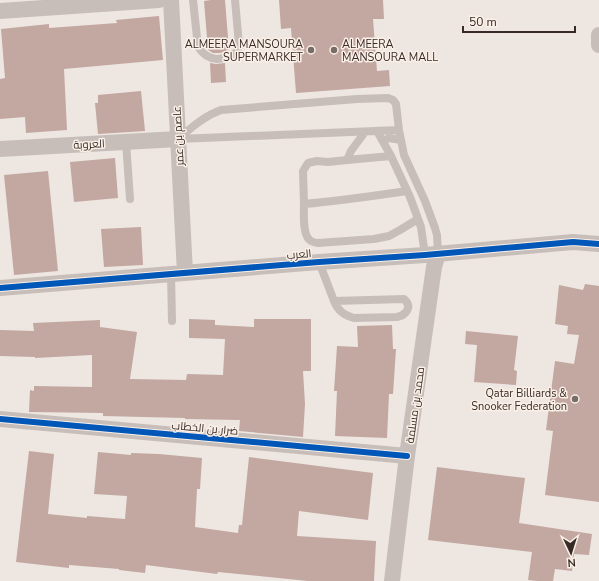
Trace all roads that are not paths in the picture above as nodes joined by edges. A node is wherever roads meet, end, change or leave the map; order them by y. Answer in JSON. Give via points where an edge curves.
{"nodes":[{"id":1,"x":159,"y":0,"type":"edge"},
{"id":2,"x":171,"y":0,"type":"edge"},
{"id":3,"x":193,"y":0,"type":"edge"},
{"id":4,"x":235,"y":0,"type":"edge"},
{"id":5,"x":0,"y":11,"type":"edge"},
{"id":6,"x":599,"y":36,"type":"edge"},
{"id":7,"x":599,"y":45,"type":"edge"},
{"id":8,"x":399,"y":130,"type":"junction"},
{"id":9,"x":377,"y":131,"type":"junction"},
{"id":10,"x":365,"y":132,"type":"junction"},
{"id":11,"x":178,"y":139,"type":"junction"},
{"id":12,"x":401,"y":140,"type":"junction"},
{"id":13,"x":383,"y":141,"type":"junction"},
{"id":14,"x":126,"y":142,"type":"junction"},
{"id":15,"x":0,"y":149,"type":"edge"},
{"id":16,"x":391,"y":156,"type":"junction"},
{"id":17,"x":346,"y":160,"type":"junction"},
{"id":18,"x":407,"y":191,"type":"junction"},
{"id":19,"x":130,"y":199,"type":"dead end"},
{"id":20,"x":304,"y":204,"type":"junction"},
{"id":21,"x":418,"y":219,"type":"junction"},
{"id":22,"x":599,"y":236,"type":"edge"},
{"id":23,"x":573,"y":242,"type":"junction"},
{"id":24,"x":599,"y":244,"type":"edge"},
{"id":25,"x":431,"y":254,"type":"junction"},
{"id":26,"x":319,"y":262,"type":"junction"},
{"id":27,"x":178,"y":273,"type":"junction"},
{"id":28,"x":0,"y":288,"type":"edge"},
{"id":29,"x":334,"y":301,"type":"junction"},
{"id":30,"x":172,"y":321,"type":"dead end"},
{"id":31,"x":0,"y":419,"type":"edge"},
{"id":32,"x":407,"y":456,"type":"junction"},
{"id":33,"x":392,"y":581,"type":"edge"}],
"edges":[{"from":1,"to":5,"type":"street"},
{"from":2,"to":11,"type":"street","name":"عاصم بن عمر"},
{"from":3,"to":4,"type":"lane","via":[[198,47],[208,58],[217,59],[237,52],[239,44]]},
{"from":6,"to":7,"type":"street"},
{"from":8,"to":9,"type":"lane"},
{"from":8,"to":11,"type":"lane","via":[[396,104],[393,100],[357,99],[221,110],[204,118]]},
{"from":8,"to":12,"type":"lane"},
{"from":9,"to":10,"type":"lane"},
{"from":9,"to":13,"type":"lane"},
{"from":10,"to":11,"type":"lane"},
{"from":10,"to":17,"type":"lane"},
{"from":11,"to":14,"type":"street","name":"العروبة"},
{"from":11,"to":27,"type":"street","name":"عاصم بن عمر"},
{"from":12,"to":13,"type":"lane","via":[[389,138]]},
{"from":12,"to":25,"type":"lane","via":[[404,155],[437,235]]},
{"from":13,"to":16,"type":"lane"},
{"from":14,"to":15,"type":"street","name":"العروبة"},
{"from":14,"to":19,"type":"lane"},
{"from":16,"to":17,"type":"lane"},
{"from":16,"to":18,"type":"lane"},
{"from":17,"to":20,"type":"lane","via":[[308,163],[303,171]]},
{"from":18,"to":20,"type":"lane"},
{"from":18,"to":21,"type":"lane"},
{"from":20,"to":21,"type":"lane","via":[[305,233],[308,239],[318,243],[389,236]]},
{"from":21,"to":25,"type":"lane"},
{"from":22,"to":23,"type":"street","name":"العرب"},
{"from":23,"to":24,"type":"street","name":"العرب"},
{"from":23,"to":25,"type":"street","name":"العرب"},
{"from":25,"to":26,"type":"street","name":"العرب"},
{"from":25,"to":32,"type":"street","name":"محمد بن مسلمة","via":[[434,267]]},
{"from":26,"to":27,"type":"street","name":"العرب"},
{"from":26,"to":29,"type":"lane"},
{"from":27,"to":28,"type":"street","name":"العرب"},
{"from":27,"to":30,"type":"lane"},
{"from":29,"to":29,"type":"lane","via":[[342,313],[354,318],[397,317],[408,310],[408,304],[404,300]]},
{"from":31,"to":32,"type":"street","name":"ضرار بن الخطاب"},
{"from":32,"to":33,"type":"street","name":"محمد بن مسلمة"}]}
